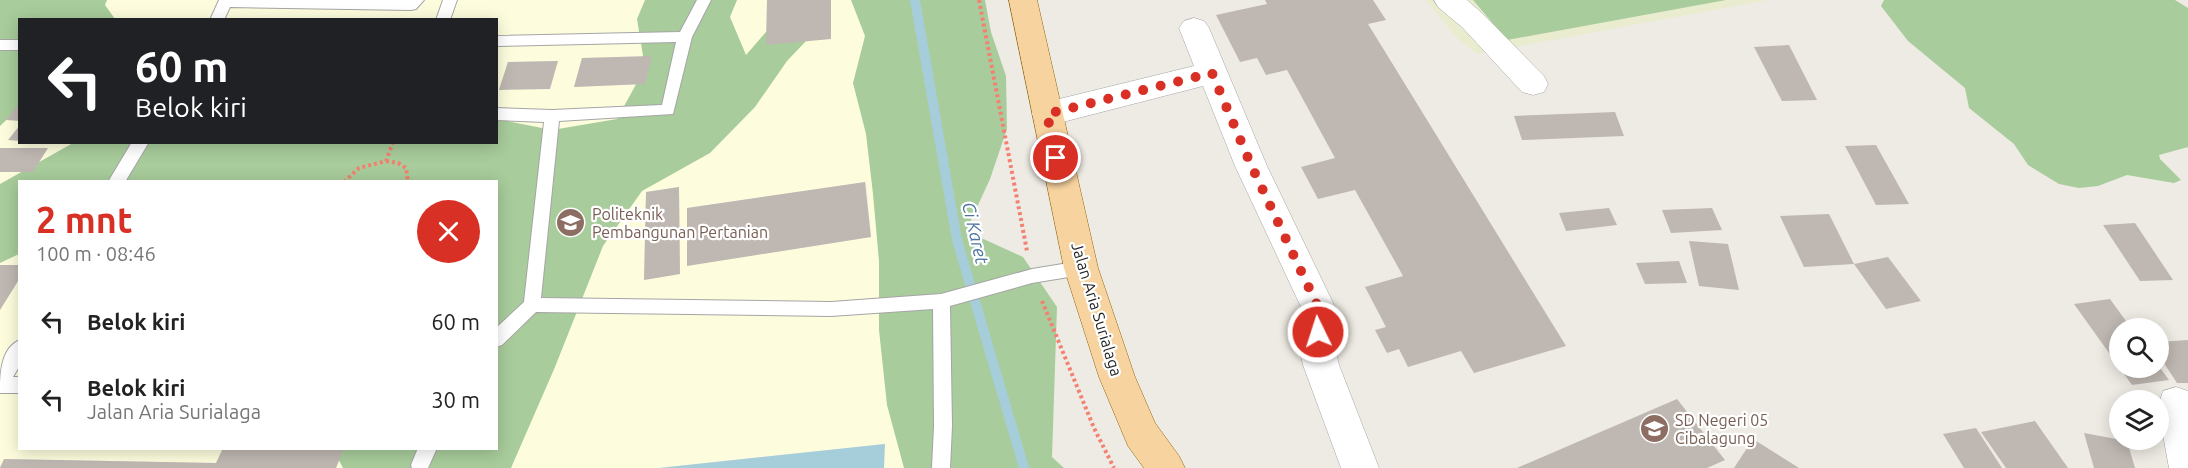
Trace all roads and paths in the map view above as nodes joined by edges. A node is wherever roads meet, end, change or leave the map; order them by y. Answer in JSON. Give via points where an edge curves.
{"nodes":[{"id":1,"x":417,"y":0,"type":"edge"},
{"id":2,"x":450,"y":0,"type":"edge"},
{"id":3,"x":704,"y":0,"type":"edge"},
{"id":4,"x":979,"y":0,"type":"edge"},
{"id":5,"x":1023,"y":0,"type":"edge"},
{"id":6,"x":1448,"y":0,"type":"edge"},
{"id":7,"x":225,"y":1,"type":"edge"},
{"id":8,"x":219,"y":18,"type":"edge"},
{"id":9,"x":443,"y":18,"type":"edge"},
{"id":10,"x":1194,"y":28,"type":"dead end"},
{"id":11,"x":685,"y":37,"type":"junction"},
{"id":12,"x":498,"y":41,"type":"edge"},
{"id":13,"x":0,"y":45,"type":"edge"},
{"id":14,"x":18,"y":45,"type":"edge"},
{"id":15,"x":1212,"y":73,"type":"junction"},
{"id":16,"x":1533,"y":84,"type":"dead end"},
{"id":17,"x":498,"y":114,"type":"edge"},
{"id":18,"x":1047,"y":114,"type":"junction"},
{"id":19,"x":552,"y":116,"type":"junction"},
{"id":20,"x":140,"y":144,"type":"edge"},
{"id":21,"x":392,"y":144,"type":"edge"},
{"id":22,"x":386,"y":161,"type":"junction"},
{"id":23,"x":117,"y":180,"type":"edge"},
{"id":24,"x":346,"y":180,"type":"edge"},
{"id":25,"x":408,"y":180,"type":"edge"},
{"id":26,"x":1081,"y":268,"type":"junction"},
{"id":27,"x":1032,"y":276,"type":"junction"},
{"id":28,"x":949,"y":299,"type":"junction"},
{"id":29,"x":532,"y":304,"type":"junction"},
{"id":30,"x":498,"y":338,"type":"edge"},
{"id":31,"x":18,"y":352,"type":"edge"},
{"id":32,"x":0,"y":383,"type":"edge"},
{"id":33,"x":18,"y":385,"type":"edge"},
{"id":34,"x":2176,"y":403,"type":"dead end"},
{"id":35,"x":941,"y":468,"type":"edge"},
{"id":36,"x":1114,"y":468,"type":"edge"},
{"id":37,"x":1166,"y":468,"type":"edge"},
{"id":38,"x":1360,"y":468,"type":"edge"},
{"id":39,"x":2188,"y":468,"type":"edge"}],
"edges":[{"from":1,"to":7,"type":"lane","via":[[411,5]]},
{"from":2,"to":9,"type":"lane"},
{"from":3,"to":11,"type":"lane"},
{"from":4,"to":27,"type":"path"},
{"from":5,"to":18,"type":"main road","name":"Jalan Aria Surialaga"},
{"from":6,"to":16,"type":"street"},
{"from":7,"to":8,"type":"lane"},
{"from":10,"to":15,"type":"street"},
{"from":11,"to":12,"type":"lane"},
{"from":11,"to":19,"type":"lane","via":[[668,110]]},
{"from":13,"to":14,"type":"lane"},
{"from":15,"to":18,"type":"street"},
{"from":15,"to":38,"type":"street","via":[[1318,307],[1316,343],[1321,365]]},
{"from":17,"to":19,"type":"lane"},
{"from":18,"to":26,"type":"main road","name":"Jalan Aria Surialaga"},
{"from":19,"to":29,"type":"lane"},
{"from":20,"to":23,"type":"lane"},
{"from":21,"to":22,"type":"path"},
{"from":22,"to":24,"type":"path","via":[[359,168]]},
{"from":22,"to":25,"type":"path","via":[[406,168]]},
{"from":26,"to":27,"type":"lane"},
{"from":26,"to":37,"type":"main road","name":"Jalan Aria Surialaga","via":[[1141,434]]},
{"from":27,"to":28,"type":"lane"},
{"from":27,"to":36,"type":"path"},
{"from":28,"to":29,"type":"lane","via":[[831,309]]},
{"from":28,"to":35,"type":"lane"},
{"from":29,"to":30,"type":"lane"},
{"from":31,"to":32,"type":"lane"},
{"from":32,"to":33,"type":"lane"},
{"from":34,"to":39,"type":"street"}]}
